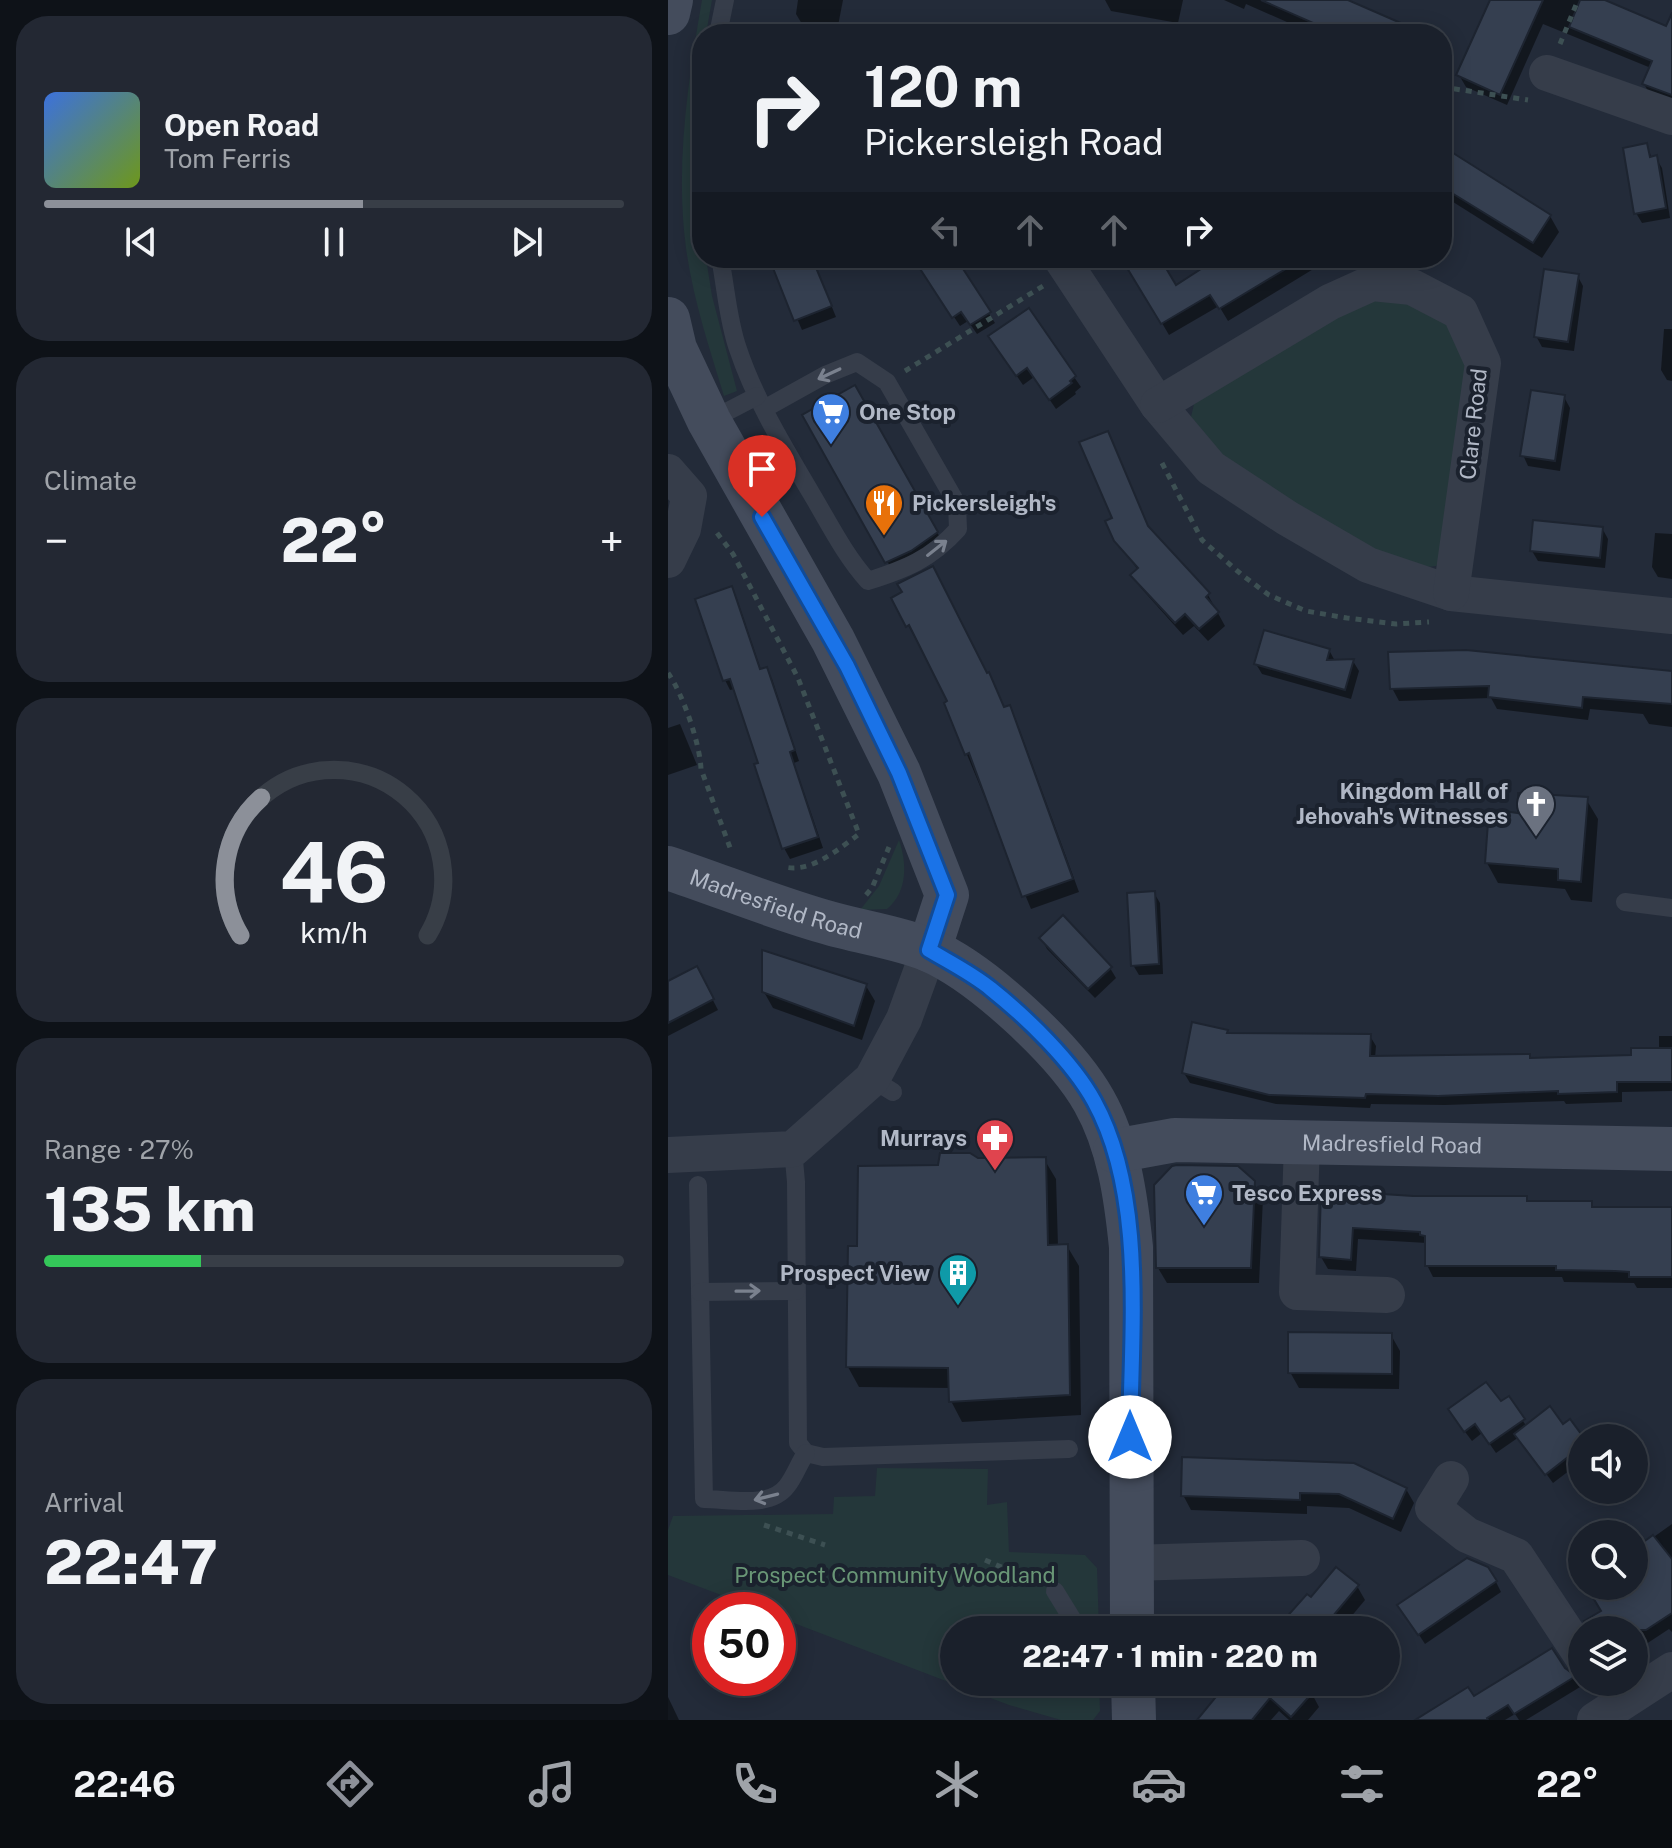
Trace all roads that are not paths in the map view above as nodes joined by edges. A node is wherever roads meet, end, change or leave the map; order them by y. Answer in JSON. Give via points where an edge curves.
{"nodes":[{"id":1,"x":671,"y":0,"type":"edge"},
{"id":2,"x":725,"y":0,"type":"edge"},
{"id":3,"x":668,"y":13,"type":"edge"},
{"id":4,"x":720,"y":24,"type":"edge"},
{"id":5,"x":1547,"y":73,"type":"road end"},
{"id":6,"x":1672,"y":117,"type":"edge"},
{"id":7,"x":722,"y":268,"type":"edge"},
{"id":8,"x":1068,"y":268,"type":"edge"},
{"id":9,"x":668,"y":319,"type":"edge"},
{"id":10,"x":678,"y":382,"type":"edge"},
{"id":11,"x":761,"y":402,"type":"junction"},
{"id":12,"x":1158,"y":405,"type":"junction"},
{"id":13,"x":709,"y":421,"type":"junction"},
{"id":14,"x":678,"y":484,"type":"edge"},
{"id":15,"x":668,"y":560,"type":"edge"},
{"id":16,"x":1446,"y":607,"type":"junction"},
{"id":17,"x":1672,"y":616,"type":"edge"},
{"id":18,"x":668,"y":868,"type":"edge"},
{"id":19,"x":1625,"y":902,"type":"dead end"},
{"id":20,"x":1672,"y":908,"type":"edge"},
{"id":21,"x":929,"y":950,"type":"junction"},
{"id":22,"x":1302,"y":1143,"type":"junction"},
{"id":23,"x":793,"y":1149,"type":"junction"},
{"id":24,"x":1672,"y":1149,"type":"edge"},
{"id":25,"x":1115,"y":1151,"type":"junction"},
{"id":26,"x":668,"y":1155,"type":"edge"},
{"id":27,"x":698,"y":1185,"type":"dead end"},
{"id":28,"x":796,"y":1291,"type":"junction"},
{"id":29,"x":700,"y":1292,"type":"junction"},
{"id":30,"x":1387,"y":1295,"type":"dead end"},
{"id":31,"x":1069,"y":1449,"type":"dead end"},
{"id":32,"x":806,"y":1453,"type":"junction"},
{"id":33,"x":1451,"y":1479,"type":"dead end"},
{"id":34,"x":1302,"y":1558,"type":"dead end"},
{"id":35,"x":1130,"y":1563,"type":"junction"},
{"id":36,"x":1055,"y":1591,"type":"road end"},
{"id":37,"x":1070,"y":1616,"type":"edge"},
{"id":38,"x":1132,"y":1616,"type":"edge"},
{"id":39,"x":1568,"y":1635,"type":"edge"},
{"id":40,"x":1672,"y":1670,"type":"edge"},
{"id":41,"x":1133,"y":1696,"type":"edge"},
{"id":42,"x":1604,"y":1703,"type":"edge"},
{"id":43,"x":1134,"y":1720,"type":"edge"}],
"edges":[{"from":1,"to":3,"type":"main road"},
{"from":2,"to":4,"type":"lane"},
{"from":5,"to":6,"type":"street"},
{"from":7,"to":11,"type":"lane","via":[[737,347]]},
{"from":8,"to":12,"type":"street"},
{"from":9,"to":10,"type":"main road"},
{"from":10,"to":13,"type":"main road"},
{"from":11,"to":11,"type":"lane","one_way":true,"via":[[850,561],[868,581],[911,567],[958,529],[957,504],[887,382],[857,362]]},
{"from":11,"to":13,"type":"lane"},
{"from":12,"to":16,"type":"street","via":[[1211,468],[1287,518]]},
{"from":12,"to":16,"type":"street","name":"Clare Road","via":[[1330,302],[1372,283],[1412,287],[1460,312],[1483,363]]},
{"from":13,"to":21,"type":"main road","via":[[840,653],[909,798],[947,895]]},
{"from":14,"to":15,"type":"street","via":[[683,529]]},
{"from":16,"to":17,"type":"street"},
{"from":18,"to":21,"type":"main road","name":"Madresfield Road","via":[[827,923]]},
{"from":19,"to":20,"type":"lane"},
{"from":21,"to":23,"type":"street","via":[[883,1086]]},
{"from":21,"to":25,"type":"main road","name":"Madresfield Road","via":[[990,987],[1063,1059],[1094,1101]]},
{"from":22,"to":24,"type":"main road","name":"Madresfield Road"},
{"from":22,"to":25,"type":"main road","name":"Madresfield Road","via":[[1175,1140]]},
{"from":22,"to":30,"type":"street","via":[[1297,1292]]},
{"from":23,"to":26,"type":"street"},
{"from":23,"to":28,"type":"lane"},
{"from":25,"to":35,"type":"main road","name":"Madresfield Road","via":[[1131,1247]]},
{"from":27,"to":29,"type":"lane"},
{"from":29,"to":28,"type":"lane","one_way":true},
{"from":28,"to":32,"type":"lane","via":[[798,1443]]},
{"from":32,"to":29,"type":"lane","one_way":true,"via":[[776,1497],[704,1499]]},
{"from":31,"to":32,"type":"lane","via":[[823,1457]]},
{"from":33,"to":39,"type":"street","via":[[1433,1508],[1467,1535],[1516,1556]]},
{"from":34,"to":35,"type":"street"},
{"from":35,"to":38,"type":"main road","name":"Madresfield Road"},
{"from":36,"to":37,"type":"lane"},
{"from":40,"to":42,"type":"street"},
{"from":41,"to":43,"type":"main road"}]}
